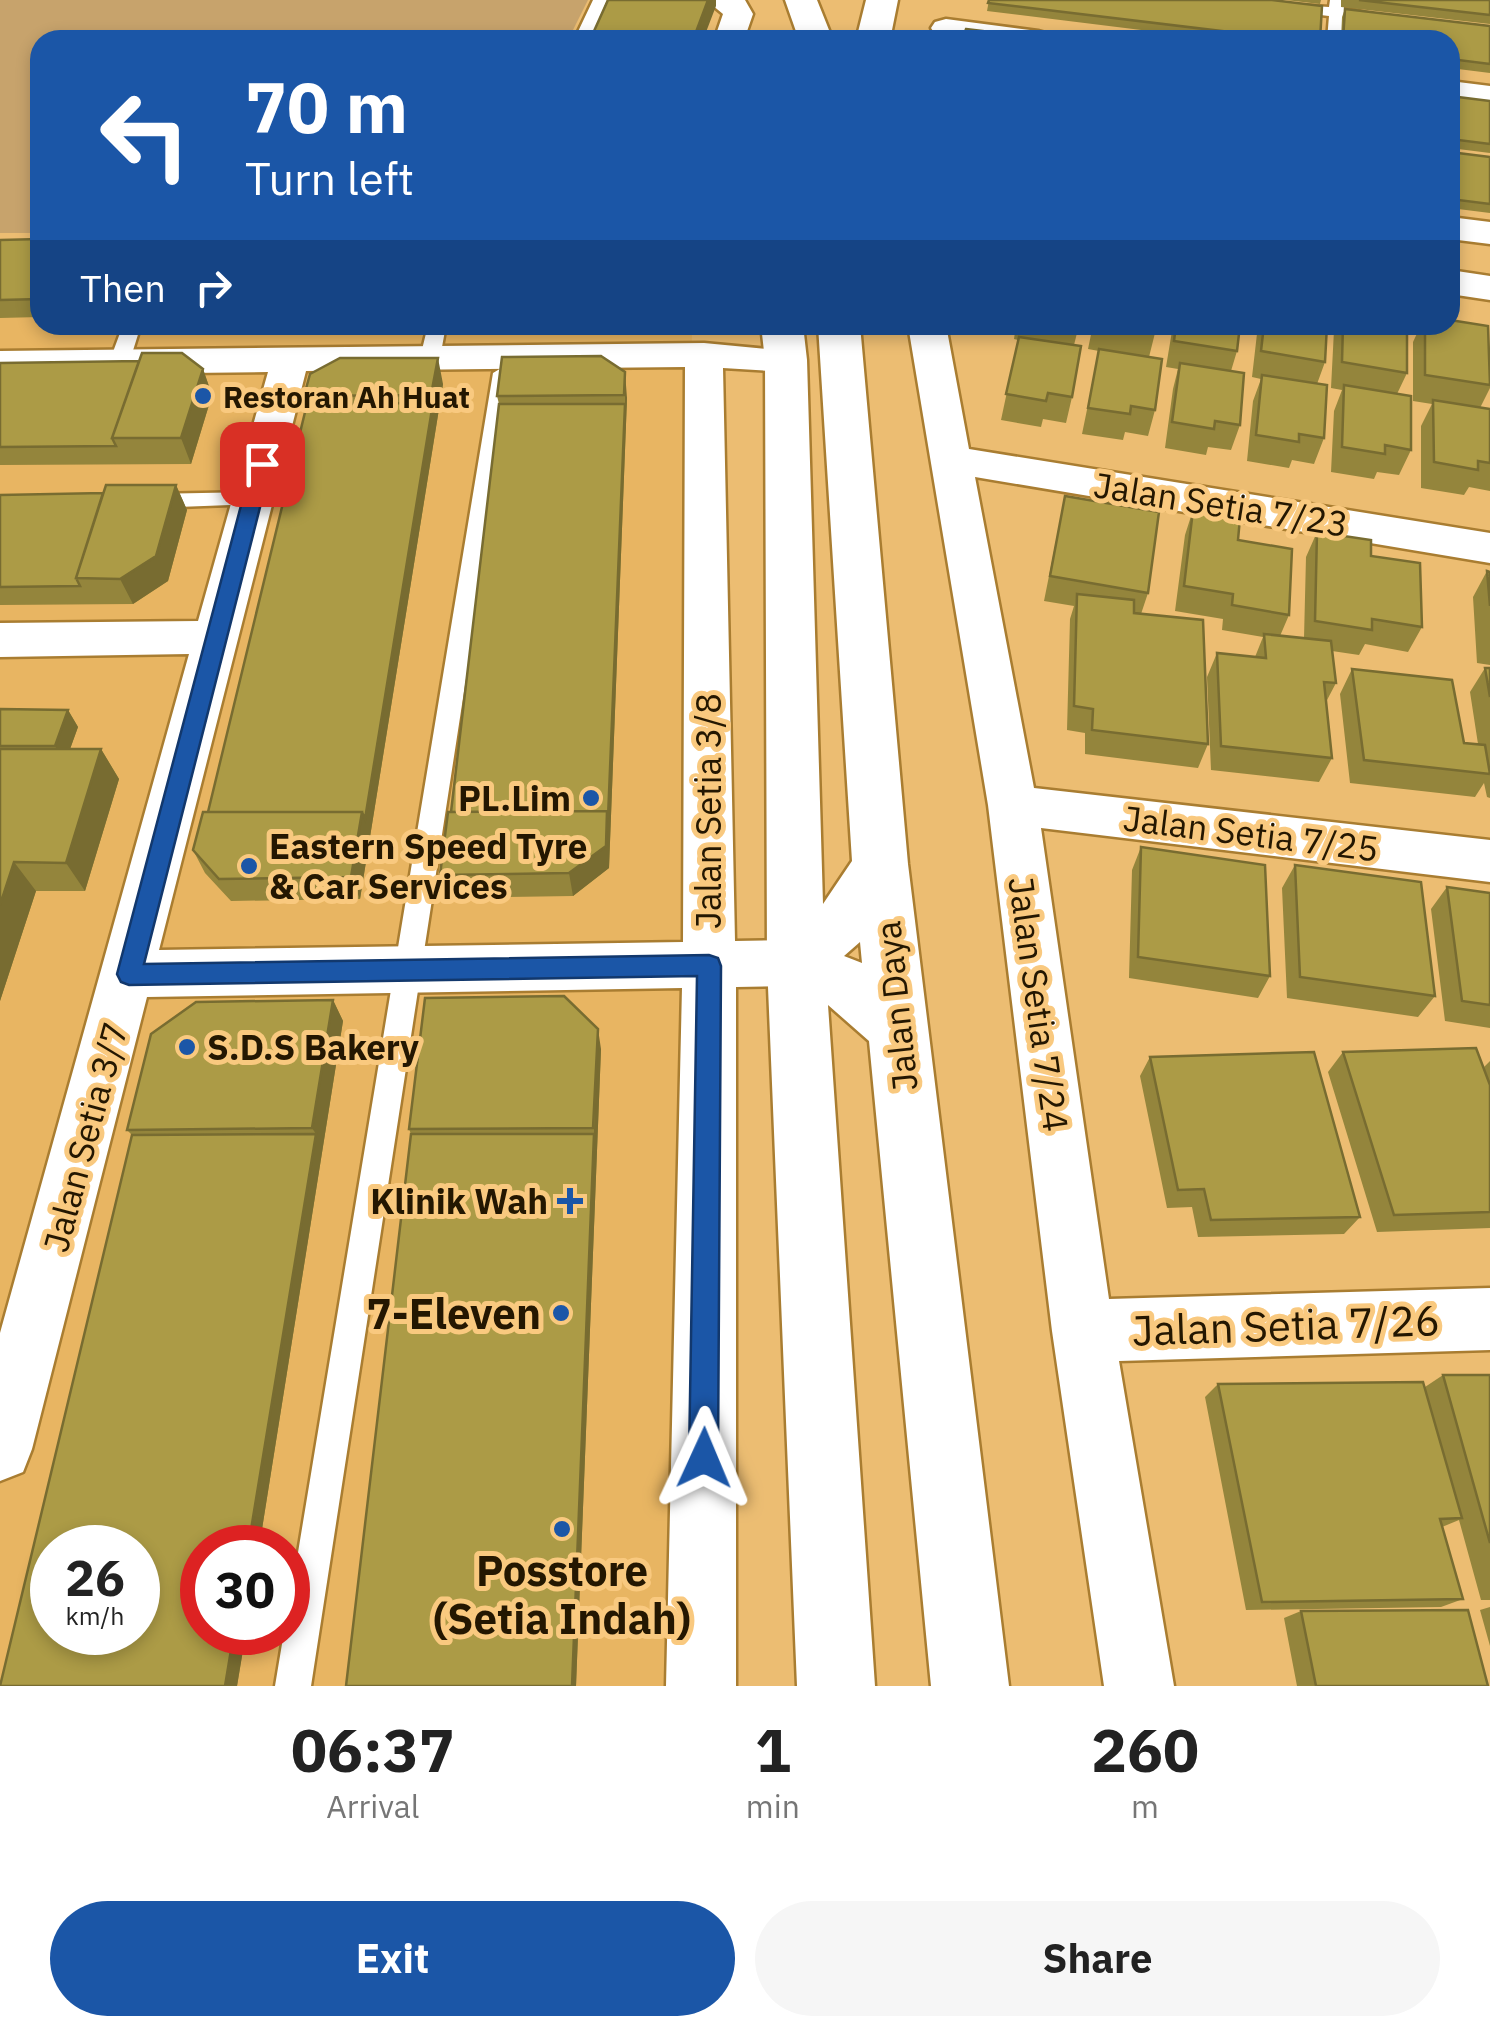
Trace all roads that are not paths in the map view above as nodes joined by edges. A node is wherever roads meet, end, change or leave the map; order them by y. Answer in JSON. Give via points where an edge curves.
{"nodes":[{"id":1,"x":600,"y":0,"type":"edge"},
{"id":2,"x":721,"y":0,"type":"edge"},
{"id":3,"x":801,"y":0,"type":"edge"},
{"id":4,"x":830,"y":0,"type":"edge"},
{"id":5,"x":882,"y":0,"type":"edge"},
{"id":6,"x":1229,"y":0,"type":"edge"},
{"id":7,"x":1336,"y":6,"type":"edge"},
{"id":8,"x":1394,"y":19,"type":"edge"},
{"id":9,"x":948,"y":23,"type":"edge"},
{"id":10,"x":586,"y":30,"type":"edge"},
{"id":11,"x":732,"y":30,"type":"edge"},
{"id":12,"x":813,"y":30,"type":"edge"},
{"id":13,"x":820,"y":30,"type":"edge"},
{"id":14,"x":875,"y":30,"type":"edge"},
{"id":15,"x":985,"y":30,"type":"edge"},
{"id":16,"x":1460,"y":92,"type":"edge"},
{"id":17,"x":1490,"y":96,"type":"edge"},
{"id":18,"x":1460,"y":229,"type":"edge"},
{"id":19,"x":1490,"y":233,"type":"edge"},
{"id":20,"x":1460,"y":259,"type":"edge"},
{"id":21,"x":1490,"y":263,"type":"edge"},
{"id":22,"x":1460,"y":284,"type":"edge"},
{"id":23,"x":1490,"y":288,"type":"edge"},
{"id":24,"x":840,"y":335,"type":"edge"},
{"id":25,"x":930,"y":335,"type":"edge"},
{"id":26,"x":433,"y":342,"type":"edge"},
{"id":27,"x":126,"y":343,"type":"edge"},
{"id":28,"x":784,"y":343,"type":"edge"},
{"id":29,"x":704,"y":356,"type":"junction"},
{"id":30,"x":506,"y":357,"type":"junction"},
{"id":31,"x":290,"y":360,"type":"junction"},
{"id":32,"x":0,"y":363,"type":"edge"},
{"id":33,"x":952,"y":460,"type":"junction"},
{"id":34,"x":252,"y":499,"type":"junction"},
{"id":35,"x":136,"y":501,"type":"edge"},
{"id":36,"x":1490,"y":548,"type":"edge"},
{"id":37,"x":215,"y":637,"type":"junction"},
{"id":38,"x":0,"y":640,"type":"edge"},
{"id":39,"x":1013,"y":805,"type":"junction"},
{"id":40,"x":1490,"y":861,"type":"edge"},
{"id":41,"x":880,"y":864,"type":"junction"},
{"id":42,"x":796,"y":963,"type":"junction"},
{"id":43,"x":709,"y":966,"type":"junction"},
{"id":44,"x":411,"y":968,"type":"junction"},
{"id":45,"x":129,"y":974,"type":"junction"},
{"id":46,"x":899,"y":1030,"type":"junction"},
{"id":47,"x":1490,"y":1320,"type":"edge"},
{"id":48,"x":1083,"y":1331,"type":"junction"},
{"id":49,"x":1,"y":1440,"type":"edge"},
{"id":50,"x":294,"y":1686,"type":"edge"},
{"id":51,"x":701,"y":1686,"type":"edge"},
{"id":52,"x":836,"y":1686,"type":"edge"},
{"id":53,"x":970,"y":1686,"type":"edge"},
{"id":54,"x":1139,"y":1686,"type":"edge"}],
"edges":[{"from":1,"to":10,"type":"lane"},
{"from":2,"to":11,"type":"street","via":[[738,14]]},
{"from":3,"to":12,"type":"main road"},
{"from":4,"to":13,"type":"main road"},
{"from":5,"to":14,"type":"main road"},
{"from":6,"to":7,"type":"lane"},
{"from":7,"to":8,"type":"lane"},
{"from":9,"to":15,"type":"street"},
{"from":16,"to":17,"type":"street"},
{"from":18,"to":19,"type":"street"},
{"from":20,"to":21,"type":"main road"},
{"from":22,"to":23,"type":"main road"},
{"from":24,"to":41,"type":"main road","name":"Jalan Daya"},
{"from":25,"to":33,"type":"street","name":"Jalan Setia 7/24"},
{"from":26,"to":30,"type":"street"},
{"from":26,"to":31,"type":"street"},
{"from":27,"to":31,"type":"street"},
{"from":27,"to":32,"type":"street"},
{"from":28,"to":29,"type":"street"},
{"from":28,"to":42,"type":"main road"},
{"from":29,"to":30,"type":"street"},
{"from":29,"to":43,"type":"street","name":"Jalan Setia 3/8"},
{"from":30,"to":44,"type":"lane"},
{"from":31,"to":34,"type":"street","name":"Jalan Setia 3/7"},
{"from":33,"to":36,"type":"street","name":"Jalan Setia 7/23"},
{"from":33,"to":39,"type":"street","name":"Jalan Setia 7/24"},
{"from":34,"to":35,"type":"lane"},
{"from":34,"to":37,"type":"street","name":"Jalan Setia 3/7"},
{"from":37,"to":38,"type":"street"},
{"from":37,"to":45,"type":"street","name":"Jalan Setia 3/7"},
{"from":39,"to":40,"type":"street","name":"Jalan Setia 7/25"},
{"from":39,"to":48,"type":"street","name":"Jalan Setia 7/24"},
{"from":41,"to":42,"type":"main road","via":[[847,918]]},
{"from":41,"to":46,"type":"main road","name":"Jalan Daya"},
{"from":42,"to":43,"type":"street"},
{"from":42,"to":46,"type":"main road","via":[[844,982]]},
{"from":42,"to":52,"type":"main road"},
{"from":43,"to":44,"type":"street"},
{"from":43,"to":51,"type":"street","name":"Jalan Setia 3/8"},
{"from":44,"to":45,"type":"street"},
{"from":44,"to":50,"type":"lane"},
{"from":45,"to":49,"type":"street","name":"Jalan Setia 3/7"},
{"from":46,"to":53,"type":"main road","name":"Jalan Daya"},
{"from":47,"to":48,"type":"street","name":"Jalan Setia 7/26"},
{"from":48,"to":54,"type":"street","name":"Jalan Setia 7/24"}]}
